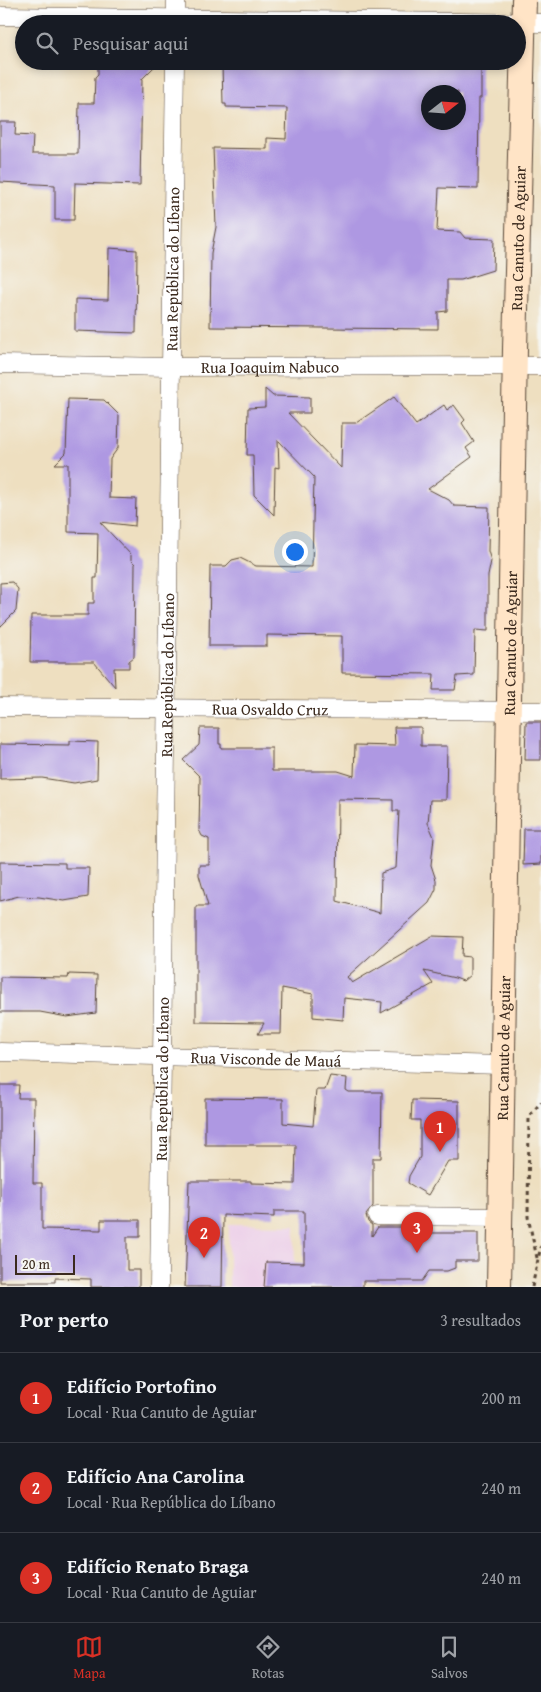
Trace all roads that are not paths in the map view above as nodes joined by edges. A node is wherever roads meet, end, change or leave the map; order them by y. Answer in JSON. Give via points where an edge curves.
{"nodes":[{"id":1,"x":176,"y":0,"type":"edge"},
{"id":2,"x":176,"y":15,"type":"edge"},
{"id":3,"x":0,"y":16,"type":"edge"},
{"id":4,"x":530,"y":16,"type":"edge"},
{"id":5,"x":15,"y":17,"type":"edge"},
{"id":6,"x":175,"y":70,"type":"edge"},
{"id":7,"x":0,"y":364,"type":"edge"},
{"id":8,"x":514,"y":366,"type":"junction"},
{"id":9,"x":541,"y":366,"type":"edge"},
{"id":10,"x":171,"y":367,"type":"junction"},
{"id":11,"x":0,"y":706,"type":"edge"},
{"id":12,"x":167,"y":708,"type":"junction"},
{"id":13,"x":509,"y":710,"type":"junction"},
{"id":14,"x":541,"y":710,"type":"edge"},
{"id":15,"x":0,"y":1052,"type":"edge"},
{"id":16,"x":163,"y":1057,"type":"junction"},
{"id":17,"x":503,"y":1065,"type":"junction"},
{"id":18,"x":377,"y":1216,"type":"dead end"},
{"id":19,"x":501,"y":1217,"type":"junction"},
{"id":20,"x":159,"y":1287,"type":"edge"},
{"id":21,"x":499,"y":1287,"type":"edge"}],
"edges":[{"from":1,"to":2,"type":"street"},
{"from":3,"to":5,"type":"street"},
{"from":4,"to":8,"type":"street","name":"Rua Canuto de Aguiar"},
{"from":6,"to":10,"type":"street","name":"Rua República do Líbano"},
{"from":7,"to":10,"type":"street","name":"Rua Joaquim Nabuco"},
{"from":8,"to":9,"type":"street","name":"Rua Joaquim Nabuco"},
{"from":8,"to":10,"type":"street","name":"Rua Joaquim Nabuco"},
{"from":8,"to":13,"type":"street","name":"Rua Canuto de Aguiar"},
{"from":10,"to":12,"type":"street","name":"Rua República do Líbano"},
{"from":11,"to":12,"type":"street","name":"Rua Osvaldo Cruz"},
{"from":12,"to":13,"type":"street","name":"Rua Osvaldo Cruz"},
{"from":12,"to":16,"type":"street","name":"Rua República do Líbano"},
{"from":13,"to":14,"type":"street","name":"Rua Osvaldo Cruz"},
{"from":13,"to":17,"type":"street","name":"Rua Canuto de Aguiar"},
{"from":15,"to":16,"type":"street","name":"Rua Visconde de Mauá"},
{"from":16,"to":17,"type":"street","name":"Rua Visconde de Mauá"},
{"from":16,"to":20,"type":"street","name":"Rua República do Líbano"},
{"from":17,"to":19,"type":"street","name":"Rua Canuto de Aguiar"},
{"from":18,"to":19,"type":"street"},
{"from":19,"to":21,"type":"street","name":"Rua Canuto de Aguiar"}]}
